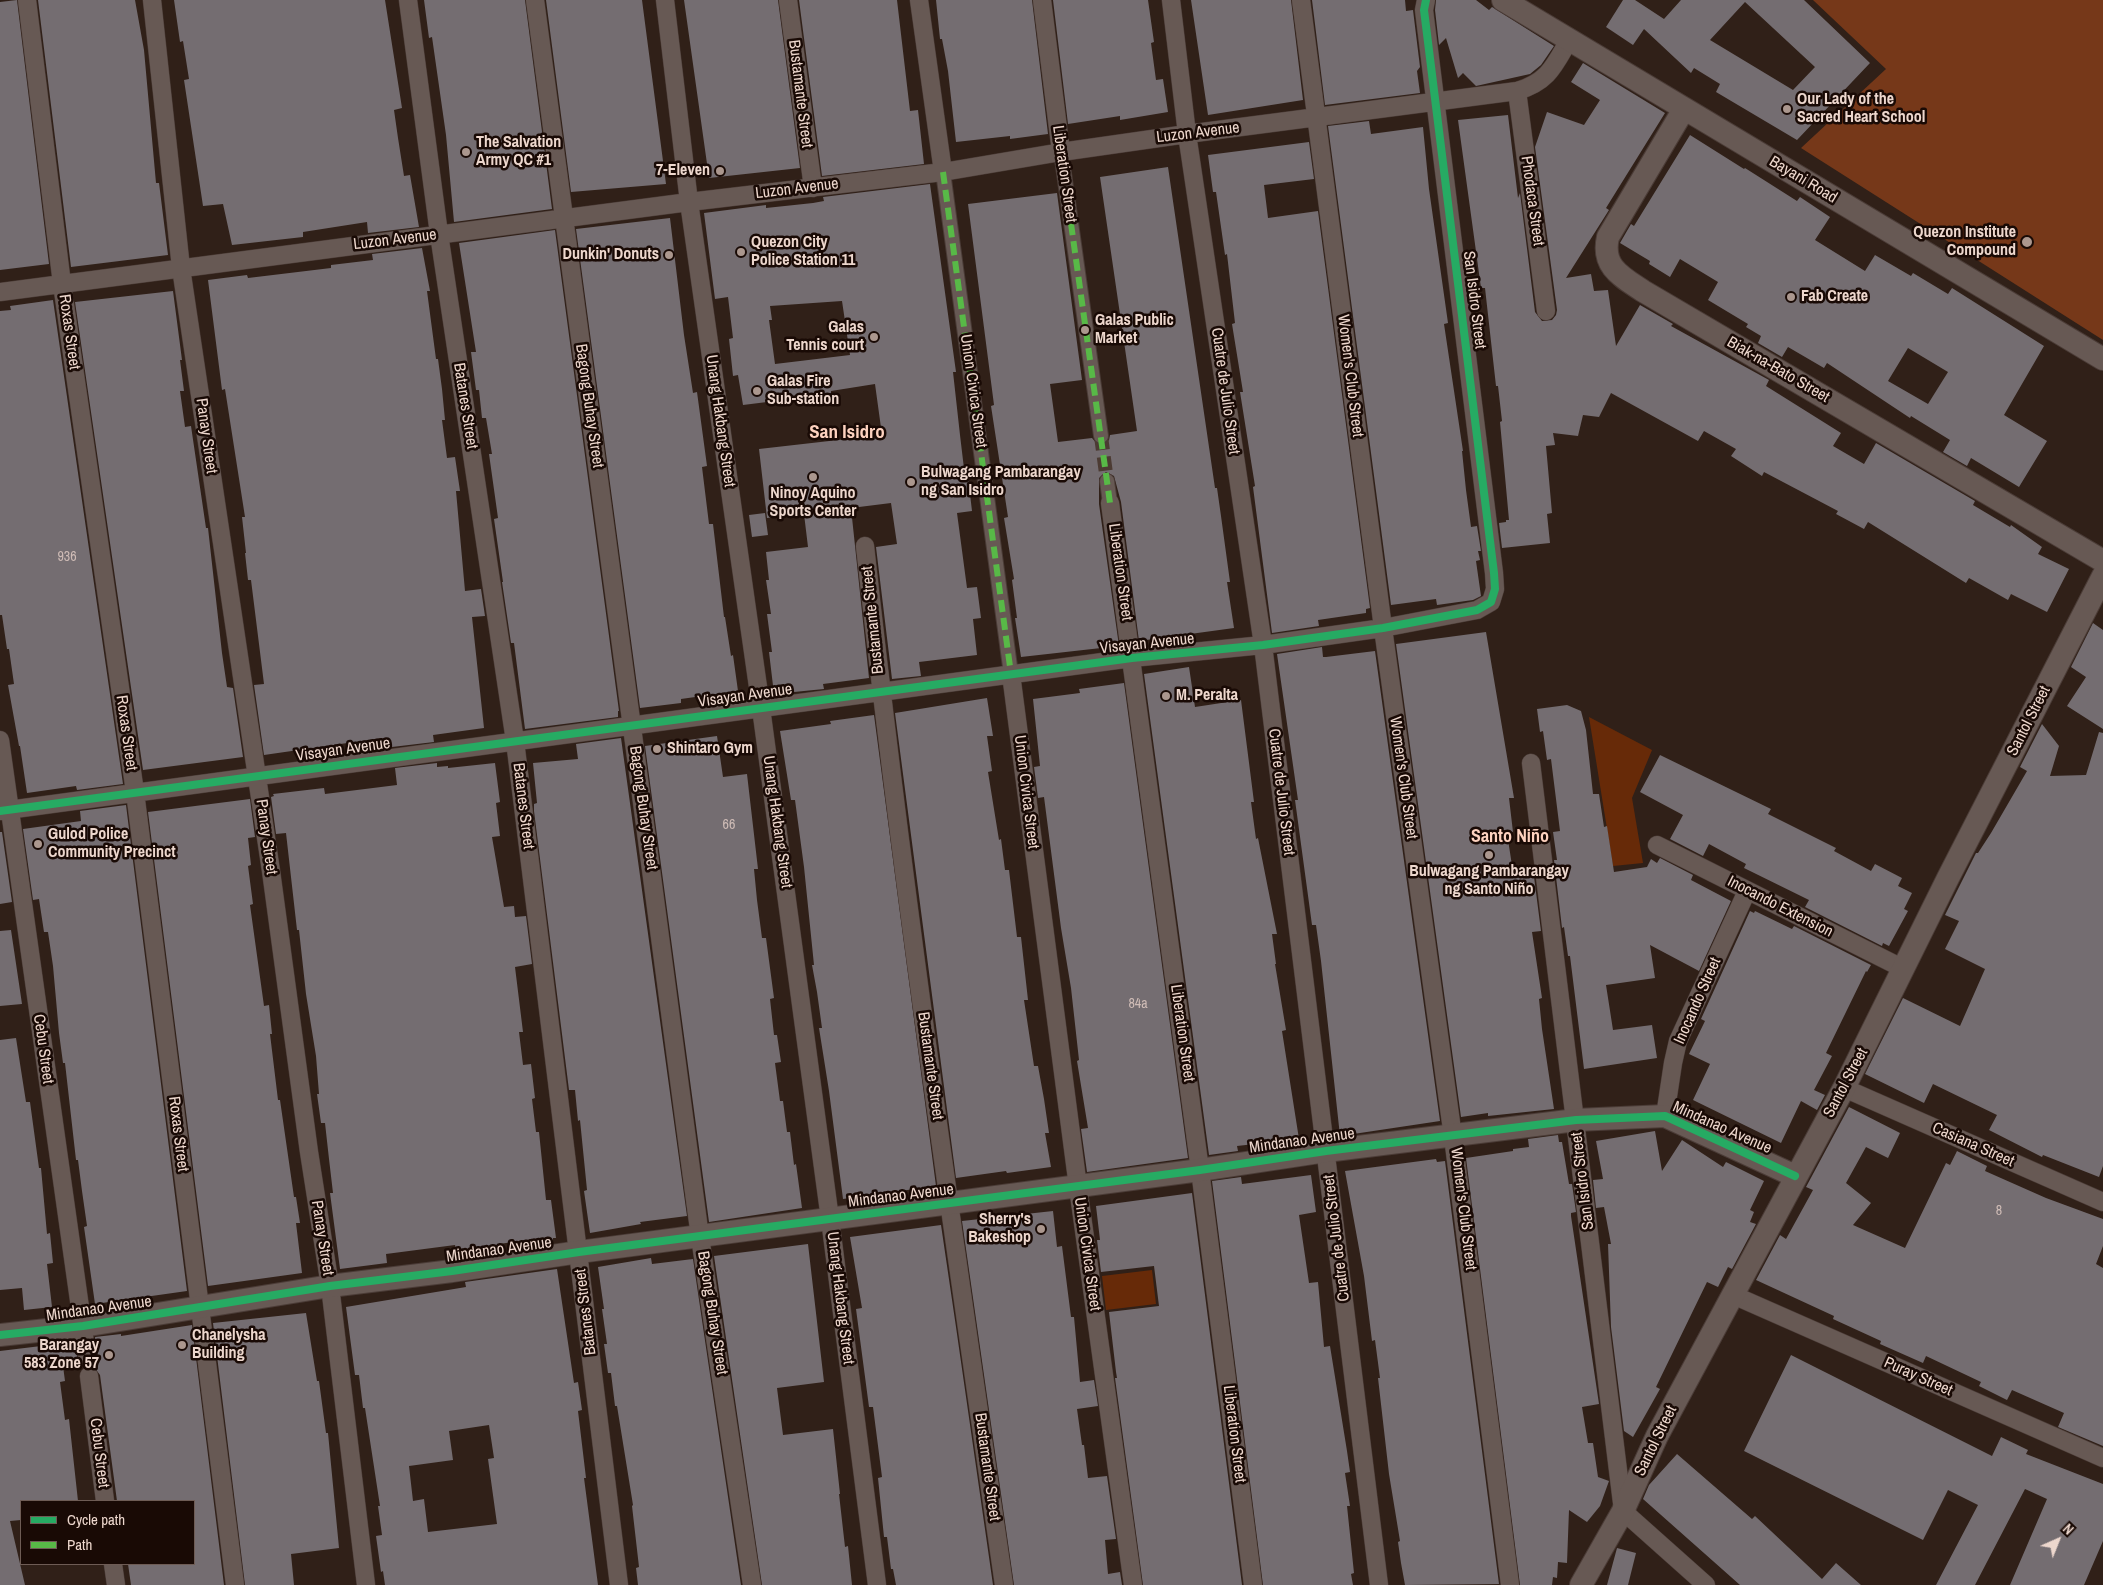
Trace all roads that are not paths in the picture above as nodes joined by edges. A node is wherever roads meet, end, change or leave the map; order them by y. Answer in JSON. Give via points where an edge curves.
{"nodes":[{"id":1,"x":27,"y":0,"type":"edge"},
{"id":2,"x":152,"y":0,"type":"edge"},
{"id":3,"x":408,"y":0,"type":"edge"},
{"id":4,"x":535,"y":0,"type":"edge"},
{"id":5,"x":665,"y":0,"type":"edge"},
{"id":6,"x":788,"y":0,"type":"edge"},
{"id":7,"x":919,"y":0,"type":"edge"},
{"id":8,"x":1042,"y":0,"type":"edge"},
{"id":9,"x":1171,"y":0,"type":"edge"},
{"id":10,"x":1301,"y":0,"type":"edge"},
{"id":11,"x":1426,"y":0,"type":"edge"},
{"id":12,"x":1503,"y":0,"type":"edge"},
{"id":13,"x":1569,"y":40,"type":"junction"},
{"id":14,"x":1517,"y":91,"type":"junction"},
{"id":15,"x":1435,"y":102,"type":"junction"},
{"id":16,"x":1684,"y":109,"type":"junction"},
{"id":17,"x":1317,"y":118,"type":"junction"},
{"id":18,"x":1187,"y":134,"type":"junction"},
{"id":19,"x":1061,"y":152,"type":"junction"},
{"id":20,"x":943,"y":172,"type":"junction"},
{"id":21,"x":813,"y":188,"type":"junction"},
{"id":22,"x":689,"y":202,"type":"junction"},
{"id":23,"x":563,"y":218,"type":"junction"},
{"id":24,"x":439,"y":234,"type":"junction"},
{"id":25,"x":181,"y":268,"type":"junction"},
{"id":26,"x":62,"y":284,"type":"junction"},
{"id":27,"x":0,"y":292,"type":"edge"},
{"id":28,"x":1546,"y":311,"type":"dead end"},
{"id":29,"x":2103,"y":359,"type":"edge"},
{"id":30,"x":1101,"y":436,"type":"tunnel mouth"},
{"id":31,"x":1107,"y":481,"type":"tunnel mouth"},
{"id":32,"x":1110,"y":502,"type":"joint"},
{"id":33,"x":865,"y":546,"type":"dead end"},
{"id":34,"x":2103,"y":561,"type":"edge"},
{"id":35,"x":2103,"y":576,"type":"edge"},
{"id":36,"x":1490,"y":602,"type":"joint"},
{"id":37,"x":1383,"y":628,"type":"junction"},
{"id":38,"x":1262,"y":645,"type":"junction"},
{"id":39,"x":1132,"y":658,"type":"junction"},
{"id":40,"x":1011,"y":674,"type":"junction"},
{"id":41,"x":881,"y":692,"type":"junction"},
{"id":42,"x":761,"y":708,"type":"junction"},
{"id":43,"x":632,"y":726,"type":"junction"},
{"id":44,"x":0,"y":740,"type":"edge"},
{"id":45,"x":515,"y":741,"type":"junction"},
{"id":46,"x":1531,"y":763,"type":"dead end"},
{"id":47,"x":257,"y":776,"type":"junction"},
{"id":48,"x":135,"y":792,"type":"junction"},
{"id":49,"x":5,"y":810,"type":"edge"},
{"id":50,"x":1657,"y":845,"type":"dead end"},
{"id":51,"x":1748,"y":891,"type":"junction"},
{"id":52,"x":1904,"y":969,"type":"junction"},
{"id":53,"x":1844,"y":1088,"type":"junction"},
{"id":54,"x":1665,"y":1116,"type":"junction"},
{"id":55,"x":1576,"y":1120,"type":"junction"},
{"id":56,"x":1453,"y":1137,"type":"junction"},
{"id":57,"x":1326,"y":1151,"type":"junction"},
{"id":58,"x":1200,"y":1170,"type":"junction"},
{"id":59,"x":1795,"y":1176,"type":"junction"},
{"id":60,"x":1078,"y":1187,"type":"junction"},
{"id":61,"x":2103,"y":1202,"type":"edge"},
{"id":62,"x":949,"y":1204,"type":"junction"},
{"id":63,"x":830,"y":1219,"type":"junction"},
{"id":64,"x":700,"y":1237,"type":"junction"},
{"id":65,"x":579,"y":1252,"type":"junction"},
{"id":66,"x":330,"y":1286,"type":"junction"},
{"id":67,"x":1734,"y":1295,"type":"junction"},
{"id":68,"x":200,"y":1307,"type":"junction"},
{"id":69,"x":83,"y":1326,"type":"junction"},
{"id":70,"x":0,"y":1335,"type":"edge"},
{"id":71,"x":86,"y":1357,"type":"dead end"},
{"id":72,"x":89,"y":1376,"type":"dead end"},
{"id":73,"x":2103,"y":1458,"type":"edge"},
{"id":74,"x":105,"y":1500,"type":"edge"},
{"id":75,"x":1623,"y":1511,"type":"junction"},
{"id":76,"x":113,"y":1565,"type":"edge"},
{"id":77,"x":116,"y":1585,"type":"edge"},
{"id":78,"x":235,"y":1585,"type":"edge"},
{"id":79,"x":366,"y":1585,"type":"edge"},
{"id":80,"x":619,"y":1585,"type":"edge"},
{"id":81,"x":752,"y":1585,"type":"edge"},
{"id":82,"x":877,"y":1585,"type":"edge"},
{"id":83,"x":1004,"y":1585,"type":"edge"},
{"id":84,"x":1133,"y":1585,"type":"edge"},
{"id":85,"x":1253,"y":1585,"type":"edge"},
{"id":86,"x":1379,"y":1585,"type":"edge"},
{"id":87,"x":1510,"y":1585,"type":"edge"},
{"id":88,"x":1581,"y":1585,"type":"edge"},
{"id":89,"x":1706,"y":1585,"type":"edge"}],
"edges":[{"from":1,"to":26,"type":"street","name":"Roxas Street"},
{"from":2,"to":25,"type":"street","name":"Panay Street"},
{"from":3,"to":24,"type":"street","name":"Batanes Street"},
{"from":4,"to":23,"type":"street","name":"Bagong Buhay Street"},
{"from":5,"to":22,"type":"street","name":"Unang Hakbang Street"},
{"from":6,"to":21,"type":"street","name":"Bustamante Street"},
{"from":7,"to":20,"type":"street","name":"Union Civica Street"},
{"from":8,"to":19,"type":"street","name":"Liberation Street"},
{"from":9,"to":18,"type":"street","name":"Cuatre de Julio Street"},
{"from":10,"to":17,"type":"street","name":"Women's Club Street"},
{"from":11,"to":15,"type":"street","name":"San Isidro Street","via":[[1424,10]]},
{"from":12,"to":13,"type":"street","name":"Bayani Road"},
{"from":13,"to":14,"type":"street","name":"Luzon Avenue","via":[[1543,80]]},
{"from":13,"to":16,"type":"street","name":"Bayani Road"},
{"from":14,"to":15,"type":"street","name":"Luzon Avenue"},
{"from":14,"to":28,"type":"street","name":"Phodaca Street"},
{"from":15,"to":17,"type":"street","name":"Luzon Avenue"},
{"from":15,"to":36,"type":"street","name":"San Isidro Street","via":[[1494,573],[1495,588]]},
{"from":16,"to":29,"type":"street","name":"Bayani Road"},
{"from":16,"to":34,"type":"street","name":"Biak-na-Bato Street","via":[[1608,237],[1605,248],[1612,268],[1643,292]]},
{"from":17,"to":18,"type":"street","name":"Luzon Avenue"},
{"from":17,"to":37,"type":"street","name":"Women's Club Street"},
{"from":18,"to":19,"type":"street","name":"Luzon Avenue"},
{"from":18,"to":38,"type":"street","name":"Cuatre de Julio Street"},
{"from":19,"to":20,"type":"street","name":"Luzon Avenue"},
{"from":19,"to":30,"type":"street","name":"Liberation Street"},
{"from":20,"to":21,"type":"street","name":"Luzon Avenue"},
{"from":20,"to":40,"type":"street","name":"Union Civica Street"},
{"from":21,"to":22,"type":"street","name":"Luzon Avenue"},
{"from":22,"to":23,"type":"street","name":"Luzon Avenue"},
{"from":22,"to":42,"type":"street","name":"Unang Hakbang Street"},
{"from":23,"to":24,"type":"street","name":"Luzon Avenue"},
{"from":23,"to":43,"type":"street","name":"Bagong Buhay Street"},
{"from":24,"to":25,"type":"street","name":"Luzon Avenue"},
{"from":24,"to":45,"type":"street","name":"Batanes Street"},
{"from":25,"to":26,"type":"street","name":"Luzon Avenue"},
{"from":25,"to":47,"type":"street","name":"Panay Street"},
{"from":26,"to":27,"type":"street","name":"Luzon Avenue"},
{"from":26,"to":48,"type":"street","name":"Roxas Street"},
{"from":31,"to":32,"type":"street","name":"Liberation Street"},
{"from":32,"to":39,"type":"street","name":"Liberation Street"},
{"from":33,"to":41,"type":"street","name":"Bustamante Street"},
{"from":35,"to":52,"type":"street","name":"Santol Street"},
{"from":36,"to":37,"type":"street","name":"Visayan Avenue","via":[[1477,610]]},
{"from":37,"to":38,"type":"street","name":"Visayan Avenue"},
{"from":37,"to":56,"type":"street","name":"Women's Club Street"},
{"from":38,"to":39,"type":"street","name":"Visayan Avenue"},
{"from":38,"to":57,"type":"street","name":"Cuatre de Julio Street"},
{"from":39,"to":40,"type":"street","name":"Visayan Avenue"},
{"from":39,"to":58,"type":"street","name":"Liberation Street"},
{"from":40,"to":41,"type":"street","name":"Visayan Avenue"},
{"from":40,"to":60,"type":"street","name":"Union Civica Street"},
{"from":41,"to":42,"type":"street","name":"Visayan Avenue"},
{"from":41,"to":62,"type":"street","name":"Bustamante Street"},
{"from":42,"to":43,"type":"street","name":"Visayan Avenue"},
{"from":42,"to":63,"type":"street","name":"Unang Hakbang Street"},
{"from":43,"to":45,"type":"street","name":"Visayan Avenue"},
{"from":43,"to":64,"type":"street","name":"Bagong Buhay Street"},
{"from":44,"to":49,"type":"street","name":"Cebu Street"},
{"from":45,"to":47,"type":"street","name":"Visayan Avenue"},
{"from":45,"to":65,"type":"street","name":"Batanes Street"},
{"from":46,"to":55,"type":"street","name":"San Isidro Street"},
{"from":47,"to":48,"type":"street","name":"Visayan Avenue"},
{"from":47,"to":66,"type":"street","name":"Panay Street"},
{"from":48,"to":49,"type":"street","name":"Visayan Avenue"},
{"from":48,"to":68,"type":"street","name":"Roxas Street"},
{"from":49,"to":69,"type":"street","name":"Cebu Street"},
{"from":50,"to":51,"type":"street","name":"Inocando Extension"},
{"from":51,"to":52,"type":"street","name":"Inocando Extension"},
{"from":51,"to":54,"type":"street","name":"Inocando Street","via":[[1678,1041]]},
{"from":52,"to":53,"type":"street","name":"Santol Street"},
{"from":53,"to":59,"type":"street","name":"Santol Street"},
{"from":53,"to":61,"type":"street","name":"Casiana Street"},
{"from":54,"to":55,"type":"street","name":"Mindanao Avenue"},
{"from":54,"to":59,"type":"street","name":"Mindanao Avenue"},
{"from":55,"to":56,"type":"street","name":"Mindanao Avenue"},
{"from":55,"to":75,"type":"street","name":"San Isidro Street"},
{"from":56,"to":57,"type":"street","name":"Mindanao Avenue"},
{"from":56,"to":87,"type":"street","name":"Women's Club Street"},
{"from":57,"to":58,"type":"street","name":"Mindanao Avenue"},
{"from":57,"to":86,"type":"street","name":"Cuatre de Julio Street"},
{"from":58,"to":60,"type":"street","name":"Mindanao Avenue"},
{"from":58,"to":85,"type":"street","name":"Liberation Street"},
{"from":59,"to":67,"type":"street","name":"Santol Street"},
{"from":60,"to":62,"type":"street","name":"Mindanao Avenue"},
{"from":60,"to":84,"type":"street","name":"Union Civica Street"},
{"from":62,"to":63,"type":"street","name":"Mindanao Avenue"},
{"from":62,"to":83,"type":"street","name":"Bustamante Street"},
{"from":63,"to":64,"type":"street","name":"Mindanao Avenue"},
{"from":63,"to":82,"type":"street","name":"Unang Hakbang Street"},
{"from":64,"to":65,"type":"street","name":"Mindanao Avenue"},
{"from":64,"to":81,"type":"street","name":"Bagong Buhay Street"},
{"from":65,"to":66,"type":"street","name":"Mindanao Avenue"},
{"from":65,"to":80,"type":"street","name":"Batanes Street"},
{"from":66,"to":68,"type":"street","name":"Mindanao Avenue"},
{"from":66,"to":79,"type":"street","name":"Panay Street"},
{"from":67,"to":73,"type":"street","name":"Puray Street"},
{"from":67,"to":75,"type":"street","name":"Santol Street","via":[[1657,1436]]},
{"from":68,"to":69,"type":"street","name":"Mindanao Avenue"},
{"from":68,"to":78,"type":"street","name":"Roxas Street"},
{"from":69,"to":70,"type":"street","name":"Mindanao Avenue"},
{"from":69,"to":71,"type":"street","name":"Cebu Street"},
{"from":72,"to":74,"type":"street","name":"Cebu Street"},
{"from":75,"to":88,"type":"street","name":"Santol Street"},
{"from":75,"to":89,"type":"street"},
{"from":76,"to":77,"type":"street"}]}
